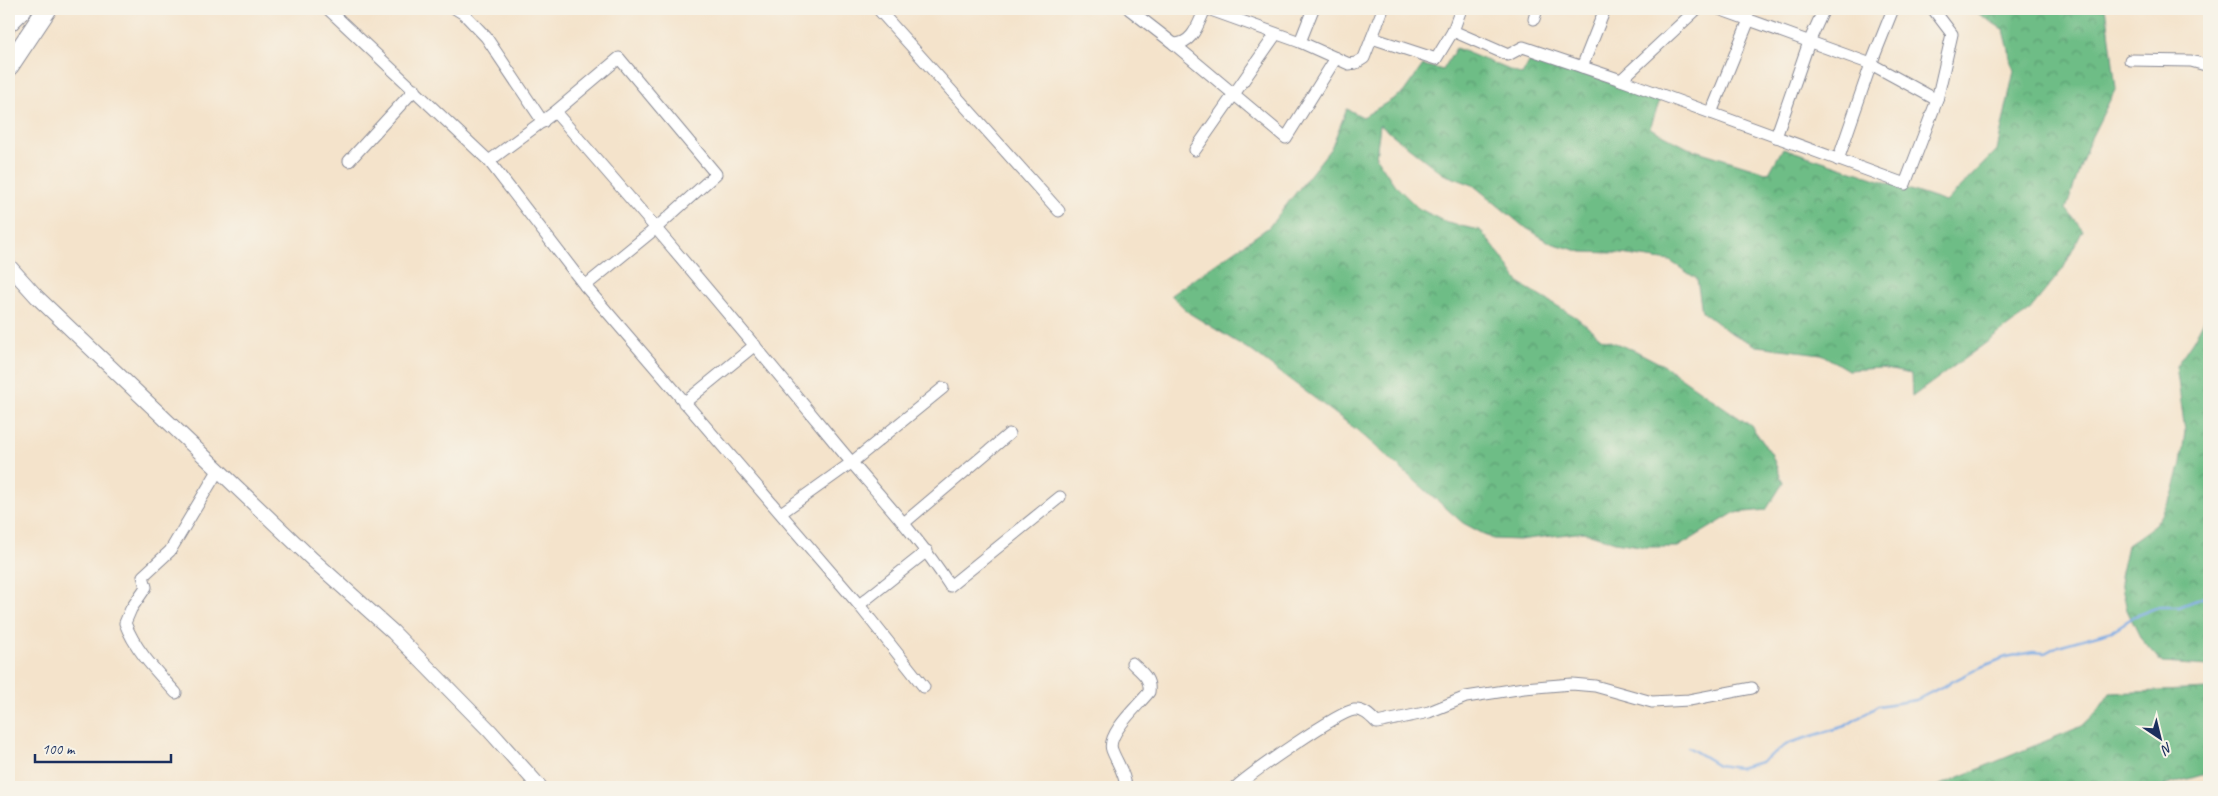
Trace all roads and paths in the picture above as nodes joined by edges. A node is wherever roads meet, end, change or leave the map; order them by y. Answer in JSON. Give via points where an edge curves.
{"nodes":[{"id":1,"x":22,"y":9,"type":"edge"},
{"id":2,"x":47,"y":9,"type":"edge"},
{"id":3,"x":328,"y":9,"type":"edge"},
{"id":4,"x":456,"y":9,"type":"edge"},
{"id":5,"x":878,"y":9,"type":"edge"},
{"id":6,"x":1129,"y":9,"type":"edge"},
{"id":7,"x":1206,"y":9,"type":"edge"},
{"id":8,"x":1313,"y":9,"type":"edge"},
{"id":9,"x":1384,"y":9,"type":"edge"},
{"id":10,"x":1461,"y":9,"type":"edge"},
{"id":11,"x":1604,"y":9,"type":"edge"},
{"id":12,"x":1697,"y":9,"type":"edge"},
{"id":13,"x":1719,"y":9,"type":"edge"},
{"id":14,"x":1824,"y":9,"type":"edge"},
{"id":15,"x":1893,"y":9,"type":"edge"},
{"id":16,"x":1934,"y":9,"type":"edge"},
{"id":17,"x":1748,"y":20,"type":"junction"},
{"id":18,"x":9,"y":22,"type":"edge"},
{"id":19,"x":1453,"y":31,"type":"junction"},
{"id":20,"x":1276,"y":34,"type":"junction"},
{"id":21,"x":1372,"y":38,"type":"junction"},
{"id":22,"x":1300,"y":42,"type":"junction"},
{"id":23,"x":1809,"y":42,"type":"junction"},
{"id":24,"x":1174,"y":44,"type":"junction"},
{"id":25,"x":1336,"y":58,"type":"junction"},
{"id":26,"x":2130,"y":60,"type":"dead end"},
{"id":27,"x":1871,"y":64,"type":"junction"},
{"id":28,"x":9,"y":66,"type":"edge"},
{"id":29,"x":2209,"y":66,"type":"edge"},
{"id":30,"x":1582,"y":67,"type":"junction"},
{"id":31,"x":1621,"y":80,"type":"junction"},
{"id":32,"x":415,"y":89,"type":"junction"},
{"id":33,"x":1234,"y":94,"type":"junction"},
{"id":34,"x":1938,"y":100,"type":"junction"},
{"id":35,"x":555,"y":112,"type":"junction"},
{"id":36,"x":1711,"y":113,"type":"junction"},
{"id":37,"x":543,"y":122,"type":"junction"},
{"id":38,"x":1776,"y":137,"type":"junction"},
{"id":39,"x":1195,"y":150,"type":"dead end"},
{"id":40,"x":1838,"y":160,"type":"junction"},
{"id":41,"x":349,"y":161,"type":"dead end"},
{"id":42,"x":489,"y":161,"type":"junction"},
{"id":43,"x":1058,"y":211,"type":"dead end"},
{"id":44,"x":655,"y":229,"type":"junction"},
{"id":45,"x":9,"y":266,"type":"edge"},
{"id":46,"x":586,"y":286,"type":"junction"},
{"id":47,"x":755,"y":346,"type":"junction"},
{"id":48,"x":943,"y":388,"type":"dead end"},
{"id":49,"x":684,"y":403,"type":"junction"},
{"id":50,"x":1009,"y":434,"type":"dead end"},
{"id":51,"x":851,"y":463,"type":"junction"},
{"id":52,"x":219,"y":469,"type":"junction"},
{"id":53,"x":1060,"y":496,"type":"dead end"},
{"id":54,"x":781,"y":513,"type":"junction"},
{"id":55,"x":904,"y":523,"type":"junction"},
{"id":56,"x":928,"y":551,"type":"junction"},
{"id":57,"x":859,"y":605,"type":"junction"},
{"id":58,"x":1132,"y":663,"type":"dead end"},
{"id":59,"x":924,"y":687,"type":"dead end"},
{"id":60,"x":1752,"y":688,"type":"dead end"},
{"id":61,"x":176,"y":693,"type":"dead end"},
{"id":62,"x":2209,"y":786,"type":"edge"},
{"id":63,"x":540,"y":787,"type":"edge"},
{"id":64,"x":1126,"y":787,"type":"edge"},
{"id":65,"x":1236,"y":787,"type":"edge"},
{"id":66,"x":2204,"y":787,"type":"edge"}],
"edges":[{"from":1,"to":18,"type":"highway"},
{"from":2,"to":28,"type":"highway"},
{"from":3,"to":32,"type":"street"},
{"from":4,"to":37,"type":"street","via":[[486,37]]},
{"from":5,"to":43,"type":"street"},
{"from":6,"to":24,"type":"street"},
{"from":7,"to":20,"type":"street"},
{"from":7,"to":24,"type":"street","via":[[1187,41]]},
{"from":8,"to":22,"type":"street"},
{"from":9,"to":21,"type":"street"},
{"from":10,"to":19,"type":"street"},
{"from":11,"to":30,"type":"street"},
{"from":12,"to":31,"type":"street"},
{"from":13,"to":17,"type":"street"},
{"from":14,"to":23,"type":"street"},
{"from":15,"to":27,"type":"street"},
{"from":16,"to":34,"type":"street","via":[[1952,34]]},
{"from":17,"to":23,"type":"street"},
{"from":17,"to":36,"type":"street"},
{"from":19,"to":21,"type":"street","via":[[1436,59]]},
{"from":19,"to":30,"type":"street","via":[[1508,55],[1523,47]]},
{"from":20,"to":22,"type":"street"},
{"from":20,"to":33,"type":"street"},
{"from":21,"to":25,"type":"street","via":[[1364,58],[1356,63],[1349,64]]},
{"from":22,"to":25,"type":"street"},
{"from":23,"to":27,"type":"street"},
{"from":23,"to":38,"type":"street"},
{"from":24,"to":33,"type":"street"},
{"from":25,"to":33,"type":"street","via":[[1286,138]]},
{"from":26,"to":29,"type":"street","via":[[2190,61]]},
{"from":27,"to":34,"type":"street"},
{"from":27,"to":40,"type":"street"},
{"from":30,"to":31,"type":"street"},
{"from":31,"to":36,"type":"street"},
{"from":32,"to":41,"type":"street"},
{"from":32,"to":42,"type":"street"},
{"from":33,"to":39,"type":"street"},
{"from":34,"to":40,"type":"street","via":[[1905,184]]},
{"from":35,"to":37,"type":"street"},
{"from":35,"to":44,"type":"street"},
{"from":35,"to":44,"type":"street","via":[[619,58],[716,174]]},
{"from":36,"to":38,"type":"street"},
{"from":37,"to":42,"type":"street"},
{"from":38,"to":40,"type":"street"},
{"from":42,"to":46,"type":"street"},
{"from":44,"to":46,"type":"street"},
{"from":44,"to":47,"type":"street"},
{"from":45,"to":52,"type":"street","via":[[37,297]]},
{"from":46,"to":49,"type":"street"},
{"from":47,"to":49,"type":"street"},
{"from":47,"to":51,"type":"street"},
{"from":48,"to":51,"type":"street"},
{"from":49,"to":54,"type":"street"},
{"from":50,"to":55,"type":"street"},
{"from":51,"to":54,"type":"street"},
{"from":51,"to":55,"type":"street"},
{"from":52,"to":61,"type":"street","via":[[170,551],[143,576],[146,587],[125,622],[151,665]]},
{"from":52,"to":63,"type":"street","via":[[393,632]]},
{"from":53,"to":56,"type":"street","via":[[950,586]]},
{"from":54,"to":57,"type":"street"},
{"from":55,"to":56,"type":"street"},
{"from":56,"to":57,"type":"street"},
{"from":57,"to":59,"type":"street"},
{"from":58,"to":64,"type":"street","via":[[1147,677],[1150,685],[1149,692],[1111,739]]},
{"from":60,"to":65,"type":"street","via":[[1689,700],[1652,702],[1595,686],[1572,684],[1524,688],[1466,697],[1429,712],[1377,723],[1366,713],[1353,710],[1328,722]]},
{"from":62,"to":66,"type":"street"}]}
